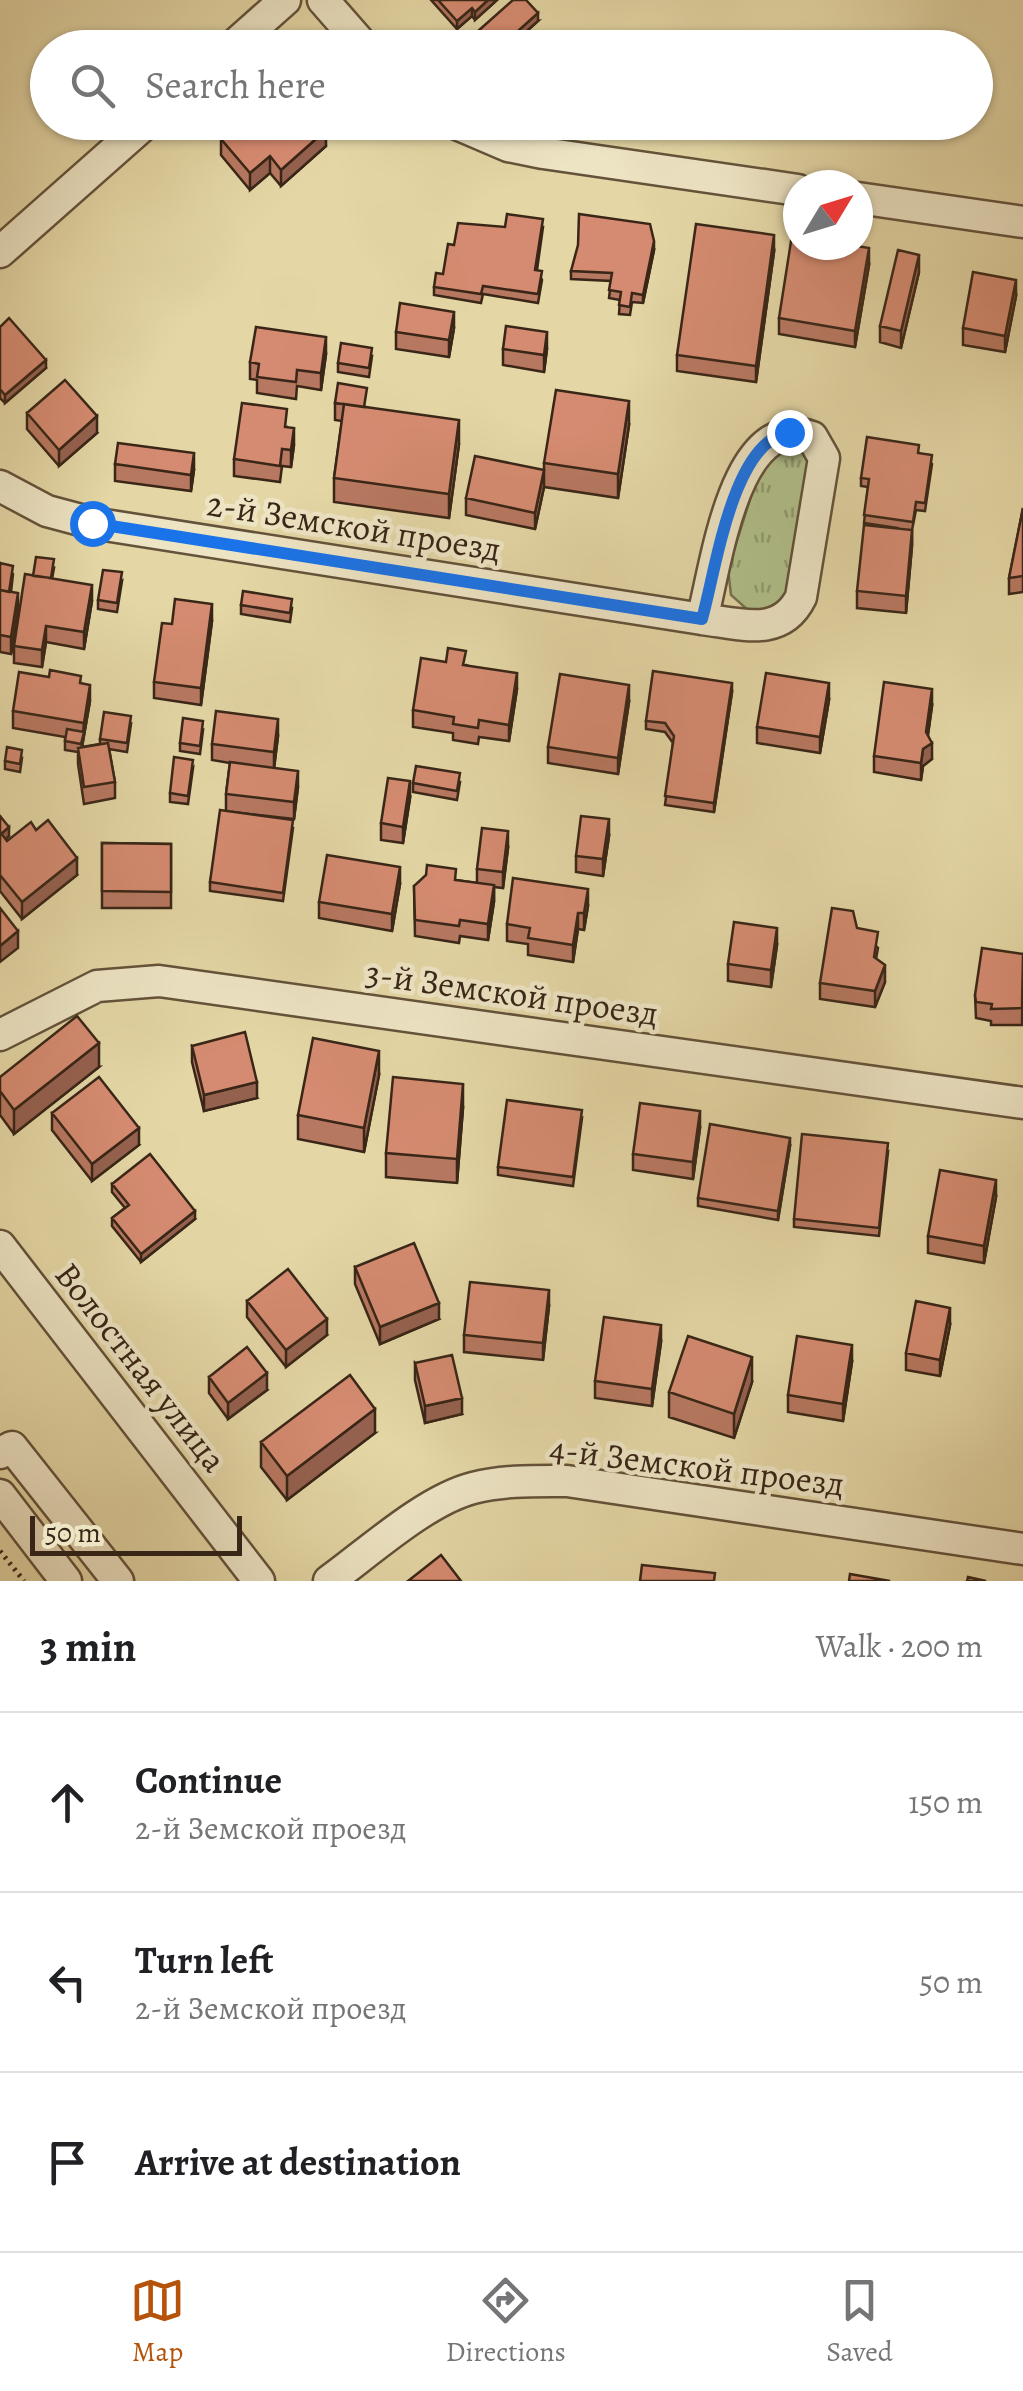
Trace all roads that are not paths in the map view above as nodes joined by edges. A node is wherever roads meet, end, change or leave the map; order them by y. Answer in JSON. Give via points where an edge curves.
{"nodes":[{"id":1,"x":285,"y":0,"type":"edge"},
{"id":2,"x":324,"y":0,"type":"edge"},
{"id":3,"x":251,"y":30,"type":"edge"},
{"id":4,"x":350,"y":30,"type":"edge"},
{"id":5,"x":126,"y":140,"type":"edge"},
{"id":6,"x":494,"y":140,"type":"edge"},
{"id":7,"x":783,"y":188,"type":"edge"},
{"id":8,"x":873,"y":200,"type":"edge"},
{"id":9,"x":1023,"y":222,"type":"edge"},
{"id":10,"x":0,"y":252,"type":"edge"},
{"id":11,"x":0,"y":486,"type":"edge"},
{"id":12,"x":702,"y":619,"type":"junction"},
{"id":13,"x":0,"y":1034,"type":"edge"},
{"id":14,"x":1023,"y":1103,"type":"edge"},
{"id":15,"x":0,"y":1246,"type":"edge"},
{"id":16,"x":0,"y":1452,"type":"edge"},
{"id":17,"x":0,"y":1494,"type":"edge"},
{"id":18,"x":1023,"y":1549,"type":"edge"},
{"id":19,"x":66,"y":1581,"type":"edge"},
{"id":20,"x":118,"y":1581,"type":"edge"},
{"id":21,"x":258,"y":1581,"type":"edge"},
{"id":22,"x":329,"y":1581,"type":"edge"}],
"edges":[{"from":1,"to":3,"type":"street"},
{"from":2,"to":4,"type":"street"},
{"from":5,"to":10,"type":"street"},
{"from":6,"to":7,"type":"street"},
{"from":8,"to":9,"type":"street"},
{"from":11,"to":12,"type":"street","name":"2-й Земской проезд","via":[[46,511],[92,523]]},
{"from":12,"to":12,"type":"street","name":"2-й Земской проезд","via":[[746,465],[778,434],[812,437],[824,458],[802,597],[793,614],[770,626]]},
{"from":13,"to":14,"type":"street","name":"3-й Земской проезд","via":[[97,986],[158,981]]},
{"from":15,"to":21,"type":"street","name":"Волостная улица"},
{"from":16,"to":20,"type":"street","via":[[12,1447]]},
{"from":17,"to":19,"type":"street"},
{"from":18,"to":22,"type":"street","name":"4-й Земской проезд","via":[[531,1481],[470,1488],[444,1500]]}]}
